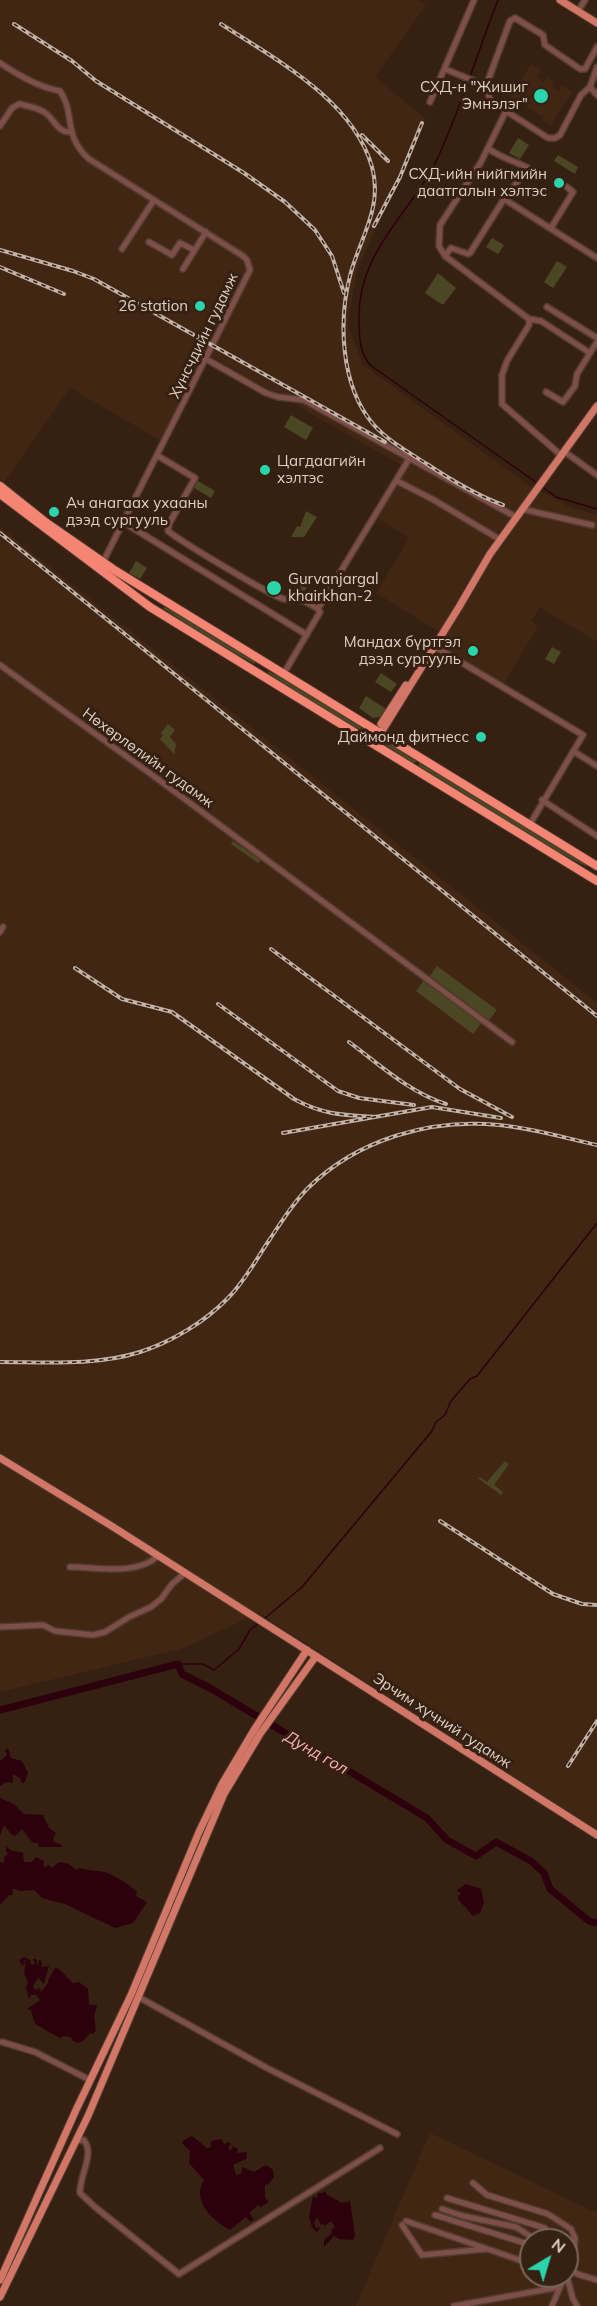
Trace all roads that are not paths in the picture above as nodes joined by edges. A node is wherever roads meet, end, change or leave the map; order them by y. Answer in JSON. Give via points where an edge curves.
{"nodes":[{"id":1,"x":474,"y":0,"type":"edge"},
{"id":2,"x":560,"y":0,"type":"edge"},
{"id":3,"x":585,"y":0,"type":"edge"},
{"id":4,"x":578,"y":11,"type":"junction"},
{"id":5,"x":597,"y":23,"type":"edge"},
{"id":6,"x":597,"y":47,"type":"edge"},
{"id":7,"x":0,"y":63,"type":"edge"},
{"id":8,"x":597,"y":67,"type":"edge"},
{"id":9,"x":447,"y":70,"type":"junction"},
{"id":10,"x":486,"y":86,"type":"junction"},
{"id":11,"x":590,"y":87,"type":"junction"},
{"id":12,"x":597,"y":95,"type":"edge"},
{"id":13,"x":430,"y":102,"type":"dead end"},
{"id":14,"x":506,"y":111,"type":"junction"},
{"id":15,"x":0,"y":126,"type":"edge"},
{"id":16,"x":71,"y":132,"type":"junction"},
{"id":17,"x":489,"y":149,"type":"junction"},
{"id":18,"x":567,"y":187,"type":"dead end"},
{"id":19,"x":504,"y":199,"type":"junction"},
{"id":20,"x":154,"y":200,"type":"junction"},
{"id":21,"x":551,"y":228,"type":"junction"},
{"id":22,"x":206,"y":232,"type":"junction"},
{"id":23,"x":149,"y":243,"type":"dead end"},
{"id":24,"x":122,"y":249,"type":"dead end"},
{"id":25,"x":195,"y":250,"type":"junction"},
{"id":26,"x":596,"y":255,"type":"edge"},
{"id":27,"x":445,"y":256,"type":"junction"},
{"id":28,"x":183,"y":269,"type":"dead end"},
{"id":29,"x":547,"y":307,"type":"dead end"},
{"id":30,"x":529,"y":319,"type":"junction"},
{"id":31,"x":597,"y":340,"type":"edge"},
{"id":32,"x":590,"y":353,"type":"junction"},
{"id":33,"x":206,"y":359,"type":"junction"},
{"id":34,"x":546,"y":392,"type":"dead end"},
{"id":35,"x":597,"y":406,"type":"edge"},
{"id":36,"x":563,"y":454,"type":"junction"},
{"id":37,"x":158,"y":456,"type":"junction"},
{"id":38,"x":409,"y":459,"type":"junction"},
{"id":39,"x":597,"y":475,"type":"edge"},
{"id":40,"x":396,"y":481,"type":"junction"},
{"id":41,"x":0,"y":486,"type":"edge"},
{"id":42,"x":0,"y":494,"type":"edge"},
{"id":43,"x":522,"y":509,"type":"junction"},
{"id":44,"x":516,"y":518,"type":"junction"},
{"id":45,"x":123,"y":522,"type":"junction"},
{"id":46,"x":592,"y":525,"type":"dead end"},
{"id":47,"x":499,"y":539,"type":"junction"},
{"id":48,"x":101,"y":565,"type":"junction"},
{"id":49,"x":469,"y":587,"type":"junction"},
{"id":50,"x":157,"y":596,"type":"junction"},
{"id":51,"x":150,"y":607,"type":"junction"},
{"id":52,"x":318,"y":609,"type":"junction"},
{"id":53,"x":307,"y":635,"type":"junction"},
{"id":54,"x":435,"y":646,"type":"junction"},
{"id":55,"x":261,"y":659,"type":"junction"},
{"id":56,"x":0,"y":666,"type":"edge"},
{"id":57,"x":273,"y":667,"type":"junction"},
{"id":58,"x":253,"y":670,"type":"junction"},
{"id":59,"x":284,"y":673,"type":"junction"},
{"id":60,"x":265,"y":677,"type":"junction"},
{"id":61,"x":379,"y":731,"type":"junction"},
{"id":62,"x":372,"y":743,"type":"junction"},
{"id":63,"x":573,"y":751,"type":"junction"},
{"id":64,"x":426,"y":760,"type":"junction"},
{"id":65,"x":597,"y":766,"type":"edge"},
{"id":66,"x":419,"y":772,"type":"junction"},
{"id":67,"x":542,"y":800,"type":"junction"},
{"id":68,"x":530,"y":824,"type":"junction"},
{"id":69,"x":597,"y":836,"type":"edge"},
{"id":70,"x":595,"y":865,"type":"edge"},
{"id":71,"x":587,"y":875,"type":"junction"},
{"id":72,"x":597,"y":881,"type":"edge"},
{"id":73,"x":512,"y":1042,"type":"dead end"},
{"id":74,"x":0,"y":1458,"type":"edge"},
{"id":75,"x":158,"y":1556,"type":"junction"},
{"id":76,"x":70,"y":1567,"type":"dead end"},
{"id":77,"x":185,"y":1573,"type":"junction"},
{"id":78,"x":0,"y":1627,"type":"edge"},
{"id":79,"x":307,"y":1650,"type":"junction"},
{"id":80,"x":316,"y":1656,"type":"junction"},
{"id":81,"x":274,"y":1707,"type":"junction"},
{"id":82,"x":257,"y":1732,"type":"junction"},
{"id":83,"x":597,"y":1835,"type":"edge"},
{"id":84,"x":142,"y":1999,"type":"dead end"},
{"id":85,"x":2,"y":2042,"type":"dead end"},
{"id":86,"x":90,"y":2080,"type":"junction"},
{"id":87,"x":76,"y":2110,"type":"junction"},
{"id":88,"x":88,"y":2116,"type":"junction"},
{"id":89,"x":397,"y":2134,"type":"dead end"},
{"id":90,"x":64,"y":2138,"type":"junction"},
{"id":91,"x":76,"y":2141,"type":"junction"},
{"id":92,"x":380,"y":2148,"type":"dead end"},
{"id":93,"x":473,"y":2183,"type":"dead end"},
{"id":94,"x":447,"y":2198,"type":"dead end"},
{"id":95,"x":442,"y":2209,"type":"dead end"},
{"id":96,"x":435,"y":2215,"type":"dead end"},
{"id":97,"x":545,"y":2228,"type":"edge"},
{"id":98,"x":570,"y":2228,"type":"edge"},
{"id":99,"x":519,"y":2229,"type":"edge"},
{"id":100,"x":519,"y":2241,"type":"edge"},
{"id":101,"x":487,"y":2249,"type":"junction"},
{"id":102,"x":519,"y":2260,"type":"edge"},
{"id":103,"x":579,"y":2275,"type":"edge"},
{"id":104,"x":0,"y":2280,"type":"edge"},
{"id":105,"x":597,"y":2280,"type":"edge"},
{"id":106,"x":554,"y":2288,"type":"edge"},
{"id":107,"x":560,"y":2288,"type":"edge"},
{"id":108,"x":569,"y":2288,"type":"edge"},
{"id":109,"x":0,"y":2297,"type":"edge"},
{"id":110,"x":454,"y":2306,"type":"edge"},
{"id":111,"x":552,"y":2306,"type":"edge"},
{"id":112,"x":578,"y":2306,"type":"edge"}],
"edges":[{"from":1,"to":9,"type":"street"},
{"from":2,"to":4,"type":"main road"},
{"from":3,"to":4,"type":"street"},
{"from":4,"to":5,"type":"main road"},
{"from":6,"to":10,"type":"street","via":[[585,69],[580,69],[545,45],[543,35],[515,18],[510,21]]},
{"from":7,"to":16,"type":"street","name":"Хүнсчдийн гудамж","via":[[22,77],[60,91]]},
{"from":8,"to":11,"type":"street"},
{"from":9,"to":10,"type":"street"},
{"from":9,"to":13,"type":"street"},
{"from":10,"to":14,"type":"street","via":[[490,99]]},
{"from":11,"to":12,"type":"street"},
{"from":11,"to":14,"type":"street","via":[[581,94],[555,138],[548,138]]},
{"from":14,"to":17,"type":"street"},
{"from":15,"to":16,"type":"street","via":[[19,104],[38,109],[63,133]]},
{"from":16,"to":20,"type":"street","name":"Хүнсчдийн гудамж","via":[[79,150]]},
{"from":17,"to":19,"type":"street","via":[[528,168]]},
{"from":17,"to":27,"type":"street","via":[[439,228],[439,246]]},
{"from":18,"to":21,"type":"street","via":[[573,192]]},
{"from":19,"to":21,"type":"street"},
{"from":19,"to":27,"type":"street","via":[[470,253],[451,248]]},
{"from":20,"to":22,"type":"street","name":"Хүнсчдийн гудамж"},
{"from":20,"to":24,"type":"street"},
{"from":21,"to":26,"type":"street"},
{"from":22,"to":25,"type":"street"},
{"from":22,"to":33,"type":"street","name":"Хүнсчдийн гудамж","via":[[243,256],[250,270]]},
{"from":23,"to":25,"type":"street","via":[[172,255],[180,243]]},
{"from":25,"to":28,"type":"street"},
{"from":27,"to":30,"type":"street"},
{"from":29,"to":31,"type":"street"},
{"from":30,"to":32,"type":"street","via":[[541,321]]},
{"from":30,"to":36,"type":"street","via":[[502,375],[502,404]]},
{"from":31,"to":32,"type":"street"},
{"from":32,"to":34,"type":"street","via":[[566,400]]},
{"from":33,"to":37,"type":"street","name":"Хүнсчдийн гудамж"},
{"from":33,"to":38,"type":"street","via":[[266,393],[304,400]]},
{"from":35,"to":36,"type":"main road"},
{"from":36,"to":39,"type":"street"},
{"from":36,"to":43,"type":"main road"},
{"from":37,"to":45,"type":"street","name":"Хүнсчдийн гудамж"},
{"from":37,"to":52,"type":"street","via":[[195,478],[168,531],[265,590],[285,599],[302,599]]},
{"from":38,"to":40,"type":"street"},
{"from":38,"to":44,"type":"street"},
{"from":40,"to":47,"type":"street"},
{"from":40,"to":52,"type":"street"},
{"from":41,"to":48,"type":"highway"},
{"from":42,"to":48,"type":"highway"},
{"from":43,"to":44,"type":"main road"},
{"from":43,"to":46,"type":"street"},
{"from":44,"to":47,"type":"main road"},
{"from":45,"to":48,"type":"street","name":"Хүнсчдийн гудамж"},
{"from":45,"to":53,"type":"street"},
{"from":47,"to":49,"type":"main road"},
{"from":48,"to":50,"type":"highway"},
{"from":48,"to":51,"type":"highway"},
{"from":49,"to":54,"type":"main road"},
{"from":49,"to":61,"type":"main road"},
{"from":50,"to":51,"type":"highway"},
{"from":50,"to":55,"type":"highway"},
{"from":51,"to":58,"type":"highway"},
{"from":52,"to":53,"type":"street","via":[[320,612]]},
{"from":53,"to":59,"type":"street"},
{"from":54,"to":61,"type":"main road"},
{"from":54,"to":63,"type":"street","via":[[583,735]]},
{"from":55,"to":57,"type":"highway"},
{"from":55,"to":58,"type":"highway"},
{"from":56,"to":73,"type":"street","name":"Нөхөрлөлийн гудамж"},
{"from":57,"to":59,"type":"highway"},
{"from":57,"to":60,"type":"highway","via":[[266,670]]},
{"from":58,"to":60,"type":"highway"},
{"from":59,"to":61,"type":"highway"},
{"from":60,"to":62,"type":"highway"},
{"from":61,"to":62,"type":"main road"},
{"from":61,"to":64,"type":"highway"},
{"from":62,"to":66,"type":"highway"},
{"from":63,"to":65,"type":"street"},
{"from":63,"to":67,"type":"street"},
{"from":64,"to":66,"type":"highway","via":[[417,764]]},
{"from":64,"to":68,"type":"highway"},
{"from":66,"to":71,"type":"highway"},
{"from":67,"to":68,"type":"street"},
{"from":67,"to":69,"type":"street"},
{"from":68,"to":70,"type":"highway"},
{"from":70,"to":71,"type":"highway"},
{"from":71,"to":72,"type":"highway"},
{"from":74,"to":75,"type":"main road"},
{"from":75,"to":76,"type":"street","via":[[137,1567]]},
{"from":75,"to":77,"type":"main road"},
{"from":77,"to":78,"type":"street","via":[[151,1607],[105,1632],[93,1635],[55,1631],[43,1625]]},
{"from":77,"to":79,"type":"main road","name":"Эрчим хүчний гудамж"},
{"from":79,"to":80,"type":"main road","name":"Эрчим хүчний гудамж"},
{"from":79,"to":81,"type":"main road"},
{"from":80,"to":81,"type":"main road"},
{"from":80,"to":83,"type":"main road","name":"Эрчим хүчний гудамж"},
{"from":81,"to":82,"type":"main road"},
{"from":82,"to":86,"type":"main road","via":[[223,1783],[204,1822],[131,1995]]},
{"from":82,"to":88,"type":"main road","via":[[205,1836]]},
{"from":84,"to":89,"type":"street"},
{"from":85,"to":86,"type":"street","via":[[35,2052]]},
{"from":86,"to":87,"type":"main road"},
{"from":87,"to":88,"type":"main road","via":[[80,2119]]},
{"from":87,"to":90,"type":"main road"},
{"from":88,"to":91,"type":"main road"},
{"from":90,"to":91,"type":"main road","via":[[69,2136]]},
{"from":90,"to":104,"type":"main road"},
{"from":91,"to":92,"type":"street","via":[[84,2140],[89,2152],[79,2182],[80,2193],[179,2274]]},
{"from":91,"to":109,"type":"main road"},
{"from":93,"to":98,"type":"street","via":[[487,2195],[548,2214]]},
{"from":94,"to":97,"type":"street"},
{"from":95,"to":99,"type":"street"},
{"from":96,"to":100,"type":"street"},
{"from":101,"to":101,"type":"street","via":[[404,2223],[422,2254]]},
{"from":101,"to":102,"type":"street"},
{"from":103,"to":105,"type":"street"},
{"from":106,"to":110,"type":"street"},
{"from":107,"to":111,"type":"street"},
{"from":108,"to":112,"type":"street"}]}
